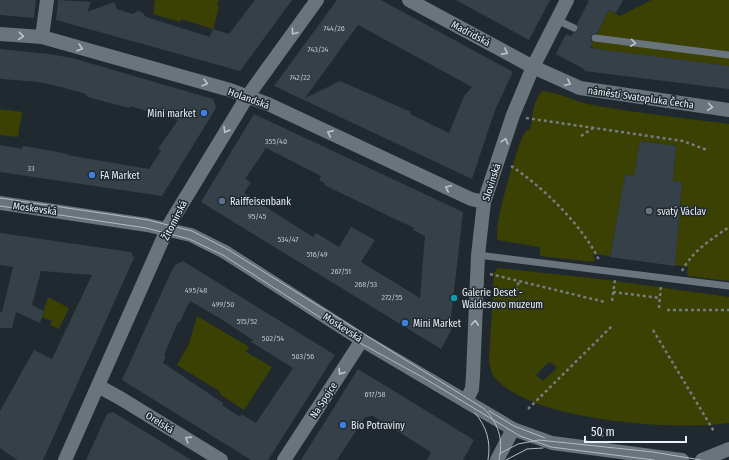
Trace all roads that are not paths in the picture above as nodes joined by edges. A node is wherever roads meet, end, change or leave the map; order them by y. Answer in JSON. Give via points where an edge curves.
{"nodes":[{"id":1,"x":47,"y":0,"type":"edge"},
{"id":2,"x":317,"y":0,"type":"edge"},
{"id":3,"x":409,"y":0,"type":"edge"},
{"id":4,"x":567,"y":0,"type":"edge"},
{"id":5,"x":557,"y":20,"type":"junction"},
{"id":6,"x":574,"y":28,"type":"dead end"},
{"id":7,"x":0,"y":34,"type":"edge"},
{"id":8,"x":42,"y":37,"type":"junction"},
{"id":9,"x":595,"y":38,"type":"dead end"},
{"id":10,"x":729,"y":55,"type":"edge"},
{"id":11,"x":533,"y":67,"type":"junction"},
{"id":12,"x":247,"y":97,"type":"junction"},
{"id":13,"x":729,"y":110,"type":"edge"},
{"id":14,"x":484,"y":202,"type":"junction"},
{"id":15,"x":0,"y":203,"type":"edge"},
{"id":16,"x":168,"y":229,"type":"junction"},
{"id":17,"x":478,"y":255,"type":"junction"},
{"id":18,"x":729,"y":286,"type":"edge"},
{"id":19,"x":362,"y":340,"type":"junction"},
{"id":20,"x":98,"y":386,"type":"junction"},
{"id":21,"x":466,"y":401,"type":"junction"},
{"id":22,"x":513,"y":429,"type":"junction"},
{"id":23,"x":729,"y":449,"type":"edge"},
{"id":24,"x":65,"y":460,"type":"edge"},
{"id":25,"x":221,"y":460,"type":"edge"},
{"id":26,"x":284,"y":460,"type":"edge"},
{"id":27,"x":497,"y":460,"type":"edge"},
{"id":28,"x":682,"y":460,"type":"edge"},
{"id":29,"x":702,"y":460,"type":"edge"}],
"edges":[{"from":1,"to":8,"type":"street"},
{"from":2,"to":12,"type":"street","name":"Žitomírská","one_way":true},
{"from":3,"to":11,"type":"street","name":"Madridská","one_way":true},
{"from":4,"to":5,"type":"street","name":"Slovinská"},
{"from":5,"to":6,"type":"lane"},
{"from":5,"to":11,"type":"street","name":"Slovinská"},
{"from":7,"to":8,"type":"street","name":"Holandská","one_way":true},
{"from":8,"to":12,"type":"street","name":"Holandská","one_way":true},
{"from":9,"to":10,"type":"lane","one_way":true},
{"from":11,"to":13,"type":"street","name":"náměstí Svatopluka Čecha","one_way":true,"via":[[590,91]]},
{"from":14,"to":11,"type":"street","name":"Slovinská","one_way":true,"via":[[513,115]]},
{"from":14,"to":12,"type":"street","name":"Holandská","one_way":true,"via":[[471,199],[268,104]]},
{"from":12,"to":16,"type":"street","name":"Žitomírská","one_way":true},
{"from":14,"to":17,"type":"street","name":"Slovinská"},
{"from":15,"to":16,"type":"street","name":"Moskevská"},
{"from":16,"to":19,"type":"street","name":"Moskevská","via":[[190,235],[225,252]]},
{"from":16,"to":20,"type":"street","name":"Žitomírská"},
{"from":17,"to":18,"type":"lane"},
{"from":21,"to":17,"type":"street","name":"Slovinská","one_way":true,"via":[[472,389]]},
{"from":19,"to":21,"type":"street","name":"Moskevská"},
{"from":19,"to":26,"type":"street","name":"Na Spojce","one_way":true},
{"from":20,"to":24,"type":"street","name":"Žitomírská"},
{"from":25,"to":20,"type":"street","name":"Orelská","one_way":true},
{"from":21,"to":22,"type":"street","name":"Moskevská"},
{"from":22,"to":27,"type":"street"},
{"from":22,"to":28,"type":"street","name":"Moskevská","via":[[539,440],[566,446]]},
{"from":23,"to":29,"type":"street"}]}
